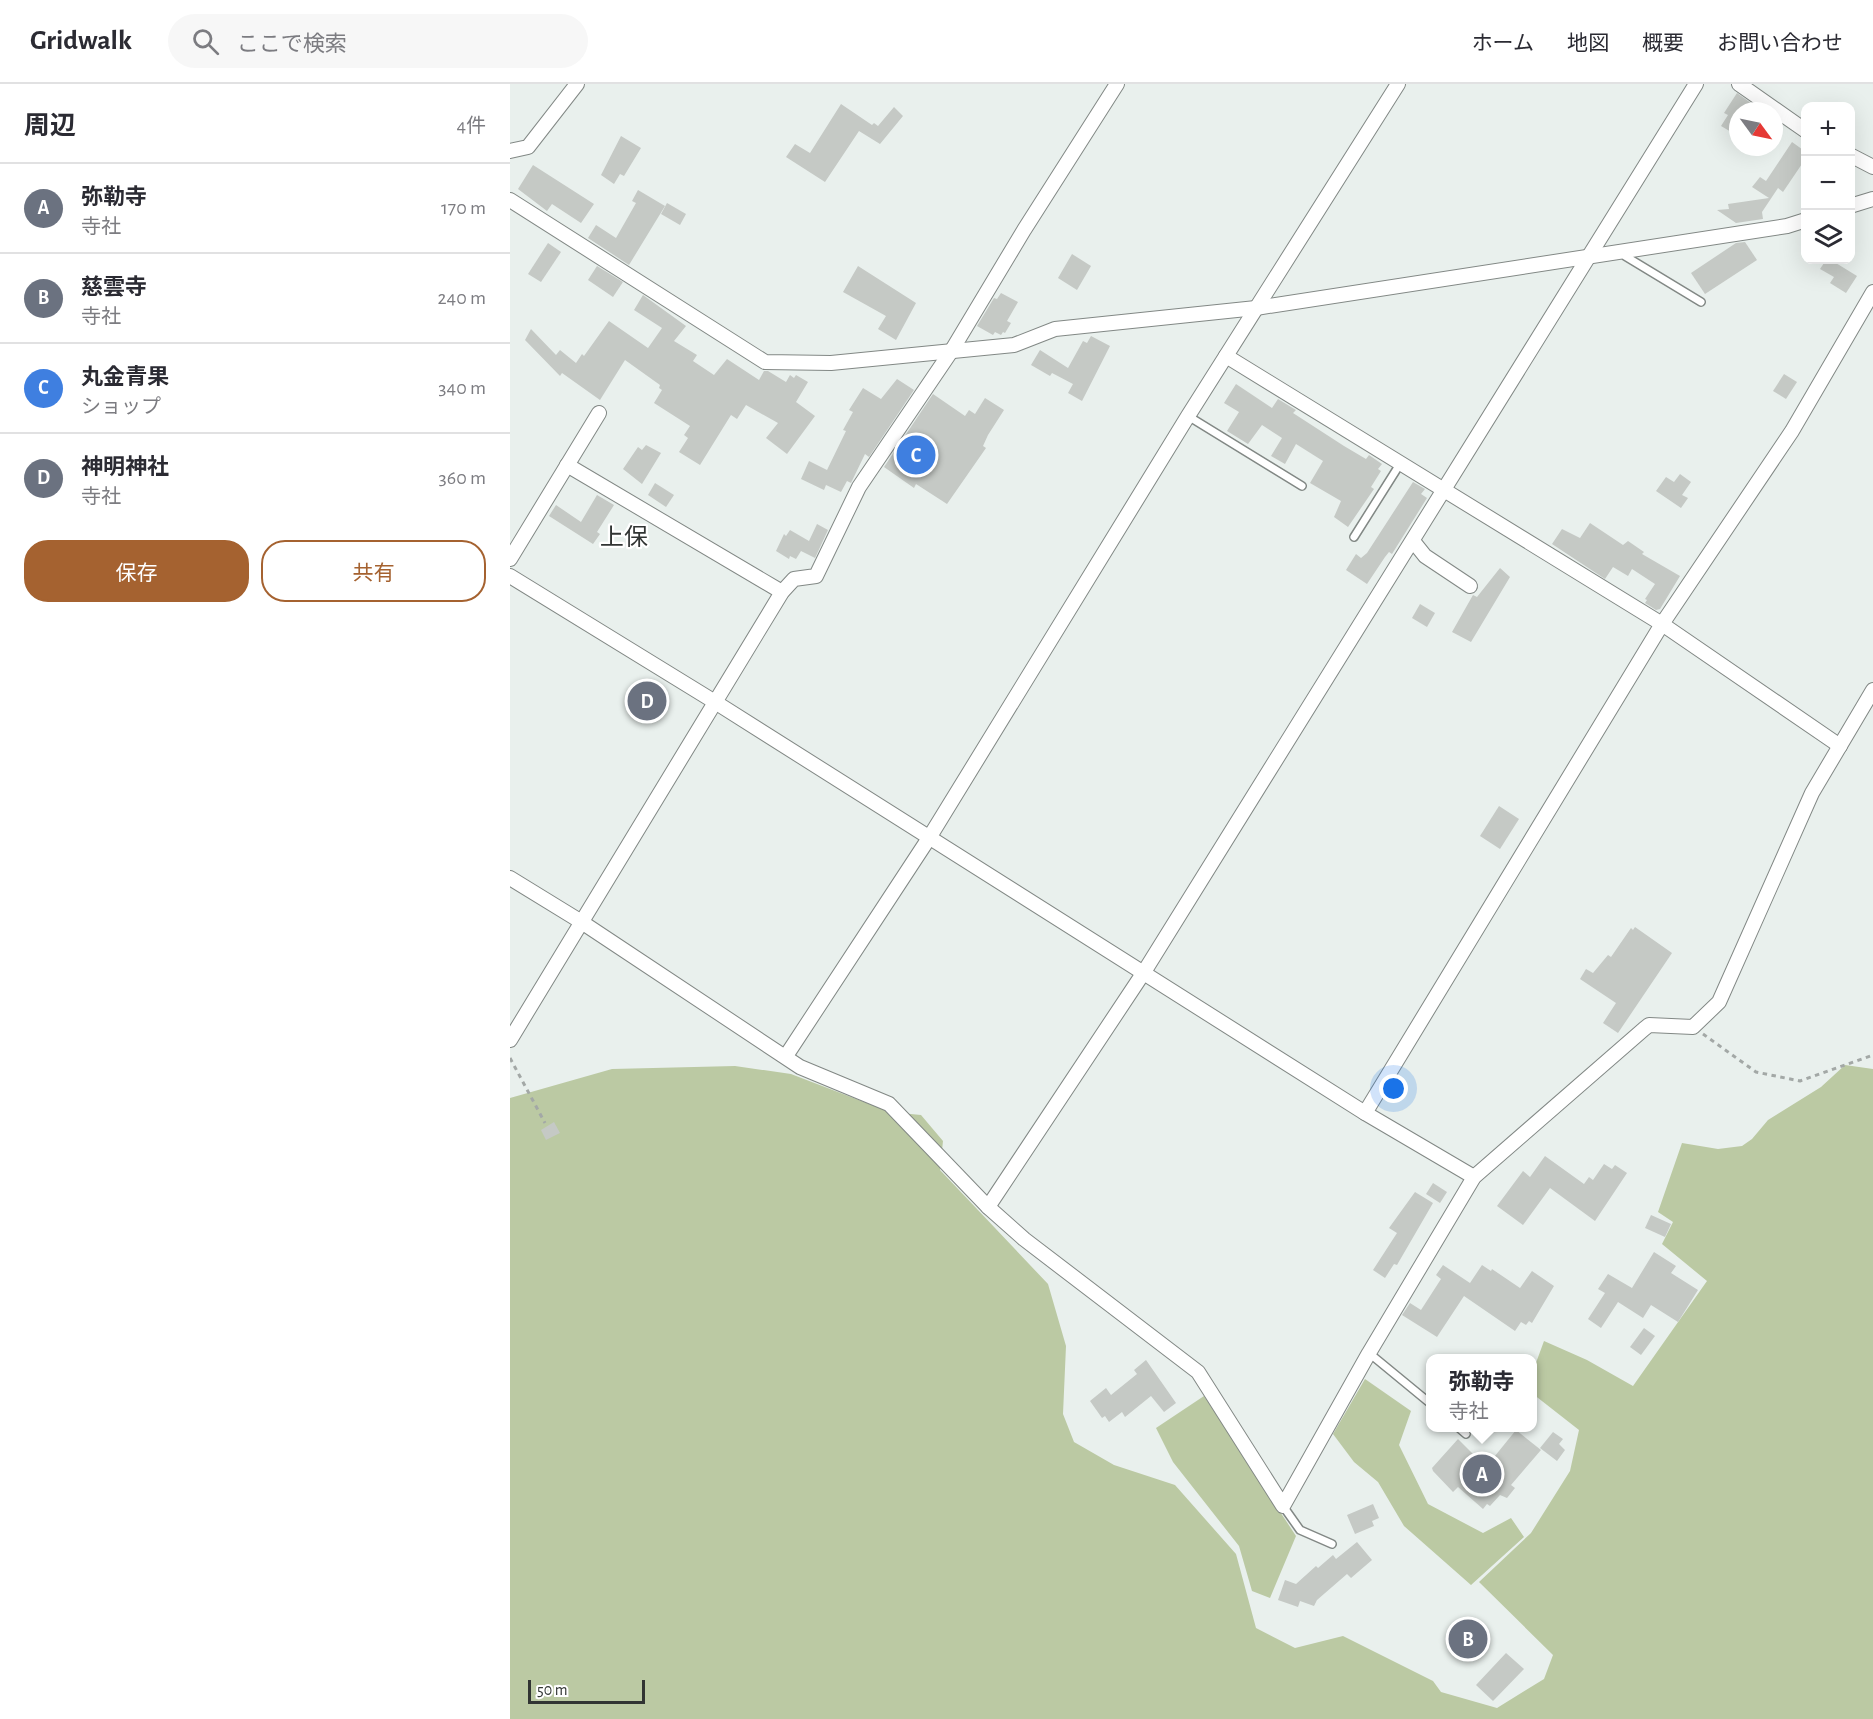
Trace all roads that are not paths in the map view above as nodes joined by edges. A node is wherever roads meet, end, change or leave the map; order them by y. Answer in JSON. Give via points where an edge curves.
{"nodes":[{"id":1,"x":577,"y":84,"type":"edge"},
{"id":2,"x":1117,"y":84,"type":"edge"},
{"id":3,"x":1398,"y":84,"type":"edge"},
{"id":4,"x":1696,"y":84,"type":"edge"},
{"id":5,"x":1739,"y":84,"type":"edge"},
{"id":6,"x":1801,"y":127,"type":"edge"},
{"id":7,"x":510,"y":151,"type":"edge"},
{"id":8,"x":1853,"y":156,"type":"edge"},
{"id":9,"x":1873,"y":168,"type":"edge"},
{"id":10,"x":1873,"y":199,"type":"edge"},
{"id":11,"x":510,"y":200,"type":"edge"},
{"id":12,"x":1855,"y":205,"type":"edge"},
{"id":13,"x":1801,"y":222,"type":"edge"},
{"id":14,"x":1624,"y":250,"type":"junction"},
{"id":15,"x":1591,"y":255,"type":"junction"},
{"id":16,"x":1873,"y":292,"type":"edge"},
{"id":17,"x":1701,"y":302,"type":"dead end"},
{"id":18,"x":1256,"y":308,"type":"junction"},
{"id":19,"x":952,"y":350,"type":"junction"},
{"id":20,"x":1226,"y":356,"type":"junction"},
{"id":21,"x":599,"y":413,"type":"dead end"},
{"id":22,"x":1188,"y":416,"type":"junction"},
{"id":23,"x":1400,"y":464,"type":"junction"},
{"id":24,"x":567,"y":465,"type":"junction"},
{"id":25,"x":1302,"y":486,"type":"dead end"},
{"id":26,"x":1446,"y":490,"type":"junction"},
{"id":27,"x":1354,"y":537,"type":"dead end"},
{"id":28,"x":1413,"y":541,"type":"junction"},
{"id":29,"x":510,"y":559,"type":"edge"},
{"id":30,"x":510,"y":576,"type":"edge"},
{"id":31,"x":1470,"y":586,"type":"dead end"},
{"id":32,"x":782,"y":592,"type":"junction"},
{"id":33,"x":1662,"y":624,"type":"junction"},
{"id":34,"x":1873,"y":690,"type":"edge"},
{"id":35,"x":715,"y":702,"type":"junction"},
{"id":36,"x":1840,"y":746,"type":"junction"},
{"id":37,"x":929,"y":837,"type":"junction"},
{"id":38,"x":510,"y":878,"type":"edge"},
{"id":39,"x":580,"y":921,"type":"junction"},
{"id":40,"x":1144,"y":972,"type":"junction"},
{"id":41,"x":510,"y":1040,"type":"edge"},
{"id":42,"x":786,"y":1056,"type":"junction"},
{"id":43,"x":1365,"y":1113,"type":"junction"},
{"id":44,"x":1474,"y":1177,"type":"junction"},
{"id":45,"x":988,"y":1208,"type":"junction"},
{"id":46,"x":1369,"y":1353,"type":"junction"},
{"id":47,"x":1426,"y":1400,"type":"edge"},
{"id":48,"x":1464,"y":1432,"type":"edge"},
{"id":49,"x":1466,"y":1434,"type":"dead end"},
{"id":50,"x":1283,"y":1506,"type":"junction"},
{"id":51,"x":1332,"y":1544,"type":"dead end"}],
"edges":[{"from":1,"to":7,"type":"street","via":[[528,147]]},
{"from":2,"to":19,"type":"street"},
{"from":3,"to":18,"type":"street"},
{"from":4,"to":15,"type":"street"},
{"from":5,"to":6,"type":"street"},
{"from":8,"to":9,"type":"street"},
{"from":10,"to":12,"type":"street"},
{"from":11,"to":19,"type":"street","via":[[765,362],[831,363]]},
{"from":13,"to":14,"type":"street"},
{"from":14,"to":15,"type":"street"},
{"from":14,"to":17,"type":"lane","via":[[1625,256]]},
{"from":15,"to":18,"type":"street"},
{"from":15,"to":26,"type":"street"},
{"from":16,"to":33,"type":"street","via":[[1792,431]]},
{"from":18,"to":19,"type":"street","via":[[1055,329],[1014,345]]},
{"from":18,"to":20,"type":"street"},
{"from":19,"to":32,"type":"street","via":[[859,487],[816,576],[794,579]]},
{"from":20,"to":22,"type":"street"},
{"from":20,"to":23,"type":"street"},
{"from":21,"to":24,"type":"street"},
{"from":22,"to":25,"type":"lane"},
{"from":22,"to":37,"type":"street"},
{"from":23,"to":26,"type":"street"},
{"from":23,"to":27,"type":"lane"},
{"from":24,"to":29,"type":"street"},
{"from":24,"to":32,"type":"street"},
{"from":26,"to":28,"type":"street"},
{"from":26,"to":33,"type":"street"},
{"from":28,"to":31,"type":"street","via":[[1425,556]]},
{"from":28,"to":40,"type":"street"},
{"from":30,"to":35,"type":"street"},
{"from":32,"to":35,"type":"street"},
{"from":33,"to":36,"type":"street"},
{"from":33,"to":43,"type":"street"},
{"from":34,"to":36,"type":"street"},
{"from":35,"to":37,"type":"street"},
{"from":35,"to":39,"type":"street"},
{"from":36,"to":44,"type":"street","via":[[1812,793],[1719,1002],[1693,1027],[1649,1025]]},
{"from":37,"to":40,"type":"street"},
{"from":37,"to":42,"type":"street"},
{"from":38,"to":39,"type":"street"},
{"from":39,"to":41,"type":"street"},
{"from":39,"to":42,"type":"street"},
{"from":40,"to":43,"type":"street"},
{"from":40,"to":45,"type":"street"},
{"from":42,"to":45,"type":"street","via":[[800,1067],[889,1104]]},
{"from":43,"to":44,"type":"street"},
{"from":44,"to":46,"type":"street"},
{"from":45,"to":50,"type":"street","via":[[1198,1372]]},
{"from":46,"to":47,"type":"lane"},
{"from":46,"to":50,"type":"street"},
{"from":48,"to":49,"type":"lane"},
{"from":50,"to":51,"type":"lane","via":[[1300,1530]]}]}
